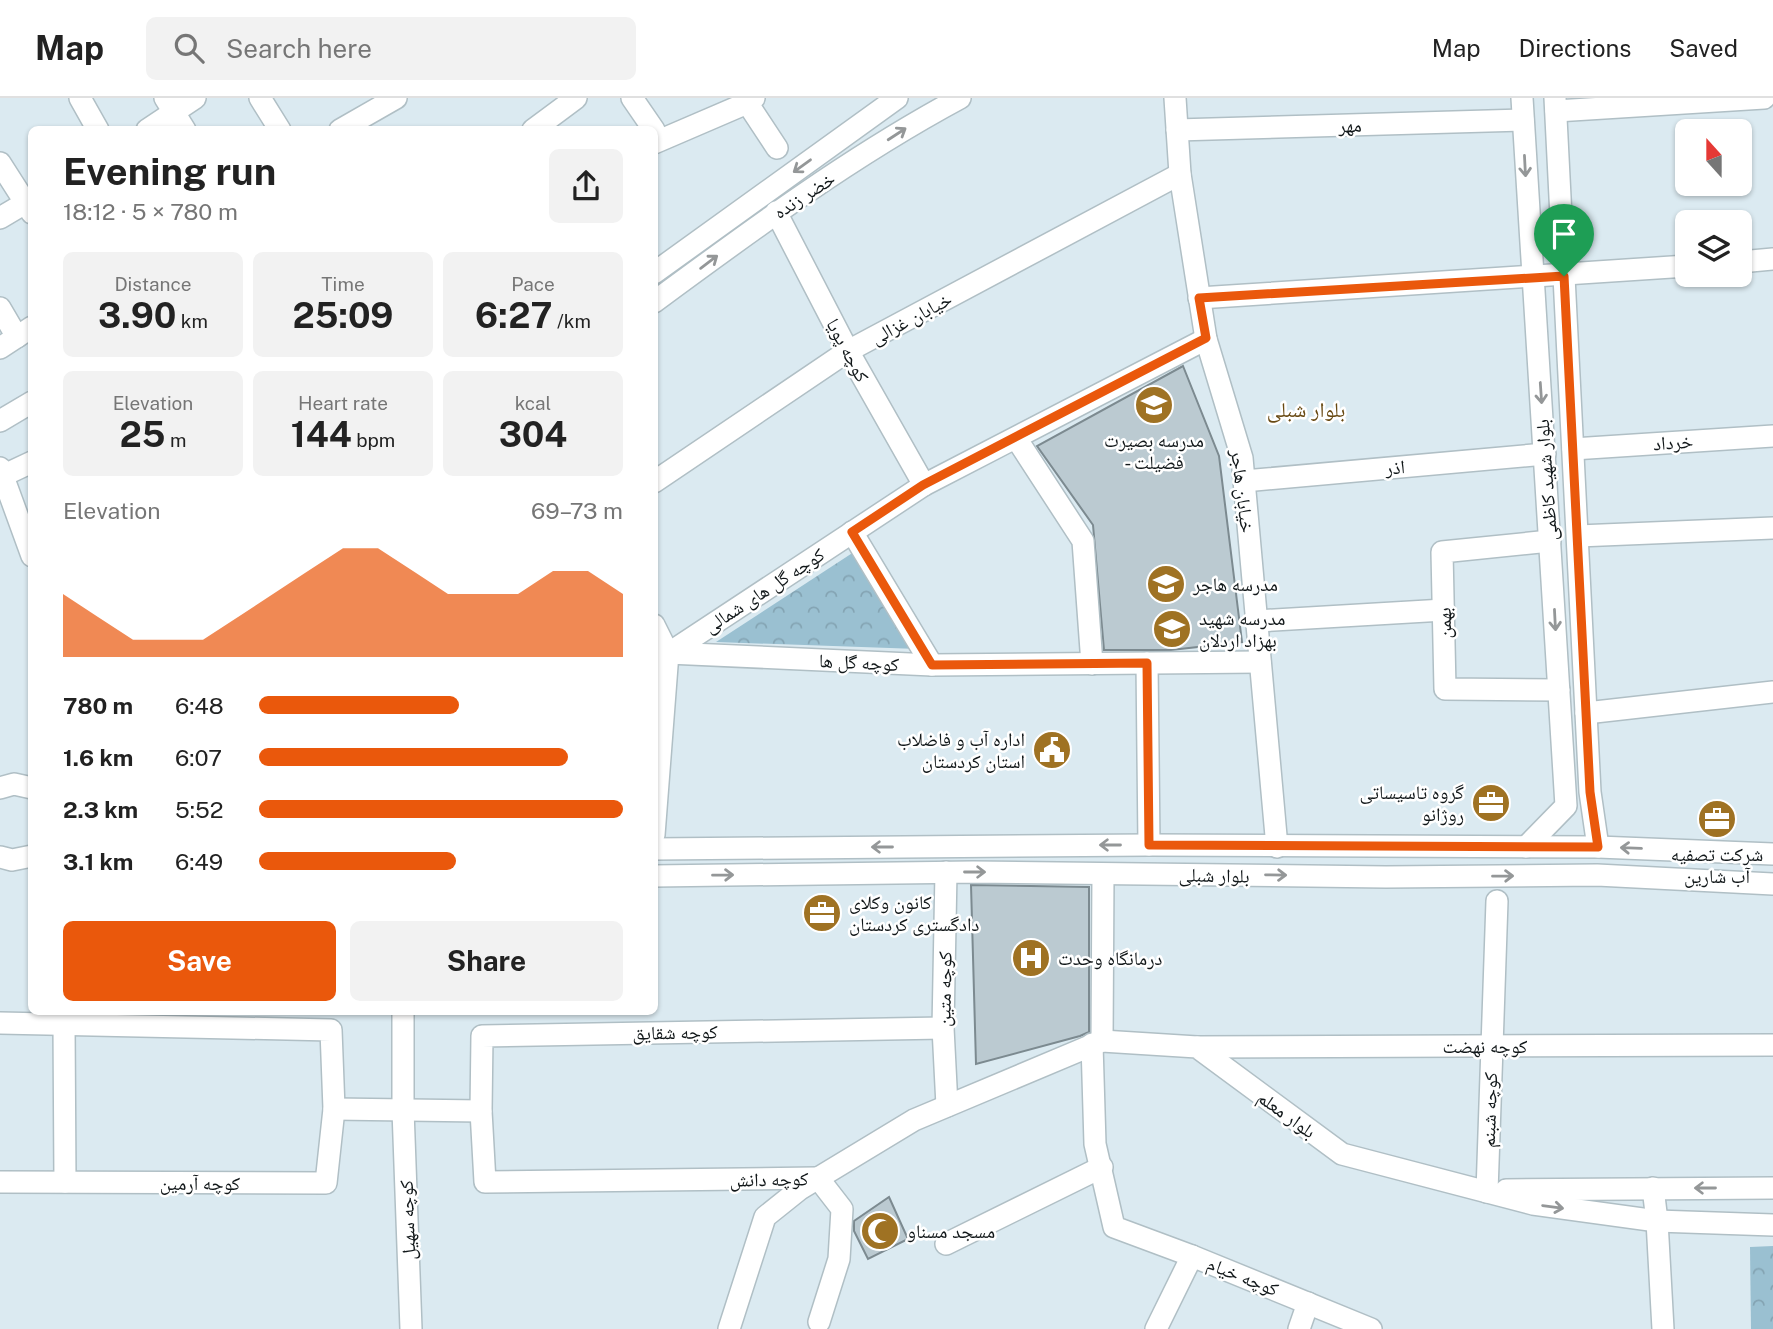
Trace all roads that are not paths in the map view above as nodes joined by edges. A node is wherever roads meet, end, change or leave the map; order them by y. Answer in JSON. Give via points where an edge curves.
{"nodes":[{"id":1,"x":80,"y":98,"type":"edge"},
{"id":2,"x":195,"y":98,"type":"edge"},
{"id":3,"x":260,"y":98,"type":"edge"},
{"id":4,"x":396,"y":98,"type":"edge"},
{"id":5,"x":576,"y":98,"type":"edge"},
{"id":6,"x":632,"y":98,"type":"edge"},
{"id":7,"x":897,"y":98,"type":"edge"},
{"id":8,"x":960,"y":98,"type":"edge"},
{"id":9,"x":1175,"y":98,"type":"edge"},
{"id":10,"x":1522,"y":98,"type":"edge"},
{"id":11,"x":1764,"y":98,"type":"edge"},
{"id":12,"x":748,"y":100,"type":"edge"},
{"id":13,"x":1556,"y":104,"type":"edge"},
{"id":14,"x":175,"y":113,"type":"edge"},
{"id":15,"x":1522,"y":120,"type":"junction"},
{"id":16,"x":96,"y":126,"type":"edge"},
{"id":17,"x":154,"y":126,"type":"edge"},
{"id":18,"x":278,"y":126,"type":"edge"},
{"id":19,"x":347,"y":126,"type":"edge"},
{"id":20,"x":538,"y":126,"type":"edge"},
{"id":21,"x":650,"y":126,"type":"edge"},
{"id":22,"x":1177,"y":130,"type":"junction"},
{"id":23,"x":658,"y":135,"type":"edge"},
{"id":24,"x":777,"y":148,"type":"dead end"},
{"id":25,"x":0,"y":163,"type":"edge"},
{"id":26,"x":1180,"y":174,"type":"junction"},
{"id":27,"x":28,"y":204,"type":"edge"},
{"id":28,"x":28,"y":205,"type":"edge"},
{"id":29,"x":776,"y":212,"type":"junction"},
{"id":30,"x":0,"y":218,"type":"edge"},
{"id":31,"x":1773,"y":259,"type":"edge"},
{"id":32,"x":1752,"y":261,"type":"edge"},
{"id":33,"x":1675,"y":267,"type":"edge"},
{"id":34,"x":658,"y":270,"type":"edge"},
{"id":35,"x":1564,"y":276,"type":"junction"},
{"id":36,"x":1532,"y":277,"type":"junction"},
{"id":37,"x":1199,"y":298,"type":"junction"},
{"id":38,"x":658,"y":300,"type":"edge"},
{"id":39,"x":0,"y":308,"type":"edge"},
{"id":40,"x":16,"y":337,"type":"edge"},
{"id":41,"x":1206,"y":338,"type":"junction"},
{"id":42,"x":848,"y":351,"type":"junction"},
{"id":43,"x":28,"y":404,"type":"edge"},
{"id":44,"x":0,"y":421,"type":"edge"},
{"id":45,"x":1773,"y":436,"type":"edge"},
{"id":46,"x":1016,"y":438,"type":"junction"},
{"id":47,"x":1573,"y":449,"type":"junction"},
{"id":48,"x":1545,"y":454,"type":"junction"},
{"id":49,"x":28,"y":463,"type":"edge"},
{"id":50,"x":1,"y":473,"type":"edge"},
{"id":51,"x":658,"y":479,"type":"edge"},
{"id":52,"x":1244,"y":481,"type":"junction"},
{"id":53,"x":923,"y":485,"type":"junction"},
{"id":54,"x":1773,"y":528,"type":"edge"},
{"id":55,"x":852,"y":532,"type":"junction"},
{"id":56,"x":1577,"y":536,"type":"junction"},
{"id":57,"x":1550,"y":541,"type":"junction"},
{"id":58,"x":28,"y":545,"type":"edge"},
{"id":59,"x":1444,"y":610,"type":"junction"},
{"id":60,"x":1256,"y":621,"type":"junction"},
{"id":61,"x":661,"y":658,"type":"edge"},
{"id":62,"x":1147,"y":663,"type":"junction"},
{"id":63,"x":1260,"y":663,"type":"junction"},
{"id":64,"x":1092,"y":664,"type":"junction"},
{"id":65,"x":932,"y":665,"type":"junction"},
{"id":66,"x":1559,"y":690,"type":"junction"},
{"id":67,"x":1773,"y":692,"type":"edge"},
{"id":68,"x":1587,"y":713,"type":"junction"},
{"id":69,"x":658,"y":734,"type":"edge"},
{"id":70,"x":28,"y":774,"type":"edge"},
{"id":71,"x":15,"y":787,"type":"edge"},
{"id":72,"x":1149,"y":845,"type":"junction"},
{"id":73,"x":1277,"y":847,"type":"junction"},
{"id":74,"x":1526,"y":847,"type":"junction"},
{"id":75,"x":1598,"y":847,"type":"junction"},
{"id":76,"x":658,"y":849,"type":"edge"},
{"id":77,"x":1773,"y":854,"type":"edge"},
{"id":78,"x":946,"y":872,"type":"junction"},
{"id":79,"x":1103,"y":874,"type":"junction"},
{"id":80,"x":658,"y":876,"type":"edge"},
{"id":81,"x":1773,"y":884,"type":"edge"},
{"id":82,"x":1497,"y":901,"type":"dead end"},
{"id":83,"x":403,"y":1015,"type":"edge"},
{"id":84,"x":0,"y":1023,"type":"edge"},
{"id":85,"x":64,"y":1024,"type":"junction"},
{"id":86,"x":943,"y":1028,"type":"junction"},
{"id":87,"x":1097,"y":1042,"type":"junction"},
{"id":88,"x":1773,"y":1045,"type":"edge"},
{"id":89,"x":1492,"y":1046,"type":"junction"},
{"id":90,"x":1197,"y":1047,"type":"junction"},
{"id":91,"x":947,"y":1106,"type":"junction"},
{"id":92,"x":334,"y":1109,"type":"junction"},
{"id":93,"x":403,"y":1110,"type":"junction"},
{"id":94,"x":481,"y":1111,"type":"junction"},
{"id":95,"x":1102,"y":1167,"type":"junction"},
{"id":96,"x":818,"y":1178,"type":"junction"},
{"id":97,"x":0,"y":1182,"type":"edge"},
{"id":98,"x":65,"y":1182,"type":"junction"},
{"id":99,"x":1653,"y":1188,"type":"junction"},
{"id":100,"x":1773,"y":1188,"type":"edge"},
{"id":101,"x":1487,"y":1192,"type":"junction"},
{"id":102,"x":1657,"y":1221,"type":"junction"},
{"id":103,"x":1773,"y":1224,"type":"edge"},
{"id":104,"x":946,"y":1244,"type":"dead end"},
{"id":105,"x":1192,"y":1256,"type":"junction"},
{"id":106,"x":1308,"y":1303,"type":"junction"},
{"id":107,"x":819,"y":1322,"type":"dead end"},
{"id":108,"x":411,"y":1329,"type":"edge"},
{"id":109,"x":729,"y":1329,"type":"edge"},
{"id":110,"x":1156,"y":1329,"type":"edge"},
{"id":111,"x":1299,"y":1329,"type":"edge"},
{"id":112,"x":1371,"y":1329,"type":"edge"},
{"id":113,"x":1663,"y":1329,"type":"edge"}],
"edges":[{"from":1,"to":16,"type":"street"},
{"from":2,"to":14,"type":"street"},
{"from":3,"to":18,"type":"street"},
{"from":4,"to":19,"type":"street"},
{"from":5,"to":20,"type":"street"},
{"from":6,"to":21,"type":"street"},
{"from":7,"to":34,"type":"street","name":"خضر زنده","one_way":true},
{"from":29,"to":8,"type":"street","name":"خضر زنده","one_way":true},
{"from":9,"to":22,"type":"street","name":"خیابان هاجر"},
{"from":10,"to":15,"type":"street","name":"بلوار شهید کاظمی"},
{"from":11,"to":13,"type":"street"},
{"from":12,"to":23,"type":"street"},
{"from":12,"to":24,"type":"street"},
{"from":13,"to":35,"type":"street","name":"بلوار شهید کاظمی"},
{"from":14,"to":17,"type":"street"},
{"from":15,"to":22,"type":"street","name":"مهر"},
{"from":15,"to":36,"type":"street","name":"بلوار شهید کاظمی","one_way":true},
{"from":22,"to":26,"type":"street","name":"خیابان هاجر"},
{"from":25,"to":27,"type":"street"},
{"from":26,"to":37,"type":"street","name":"خیابان هاجر"},
{"from":26,"to":42,"type":"street","name":"خیابان غزالی"},
{"from":28,"to":30,"type":"street"},
{"from":38,"to":29,"type":"street","name":"خضر زنده","one_way":true},
{"from":29,"to":42,"type":"street","name":"کوچه پویا"},
{"from":31,"to":32,"type":"street"},
{"from":33,"to":35,"type":"street"},
{"from":35,"to":36,"type":"street"},
{"from":35,"to":47,"type":"street","name":"بلوار شهید کاظمی"},
{"from":36,"to":37,"type":"street"},
{"from":36,"to":48,"type":"street","name":"بلوار شهید کاظمی","one_way":true},
{"from":37,"to":41,"type":"street","name":"خیابان هاجر"},
{"from":39,"to":40,"type":"street"},
{"from":41,"to":46,"type":"street","name":"کوچه گل های شمالی"},
{"from":41,"to":52,"type":"street","name":"خیابان هاجر","via":[[1242,458]]},
{"from":42,"to":51,"type":"street","name":"خیابان غزالی"},
{"from":42,"to":53,"type":"street","name":"کوچه پویا"},
{"from":43,"to":44,"type":"street"},
{"from":45,"to":47,"type":"street","name":"خرداد"},
{"from":46,"to":53,"type":"street","name":"کوچه گل های شمالی"},
{"from":46,"to":64,"type":"street","via":[[1083,541]]},
{"from":47,"to":56,"type":"street","name":"بلوار شهید کاظمی"},
{"from":48,"to":52,"type":"street","name":"اذر"},
{"from":48,"to":57,"type":"street","name":"بلوار شهید کاظمی"},
{"from":49,"to":50,"type":"street"},
{"from":50,"to":58,"type":"street"},
{"from":52,"to":60,"type":"street","name":"خیابان هاجر"},
{"from":53,"to":55,"type":"street","name":"کوچه گل های شمالی"},
{"from":54,"to":56,"type":"street"},
{"from":55,"to":61,"type":"street","name":"کوچه گل های شمالی"},
{"from":55,"to":65,"type":"street"},
{"from":56,"to":68,"type":"street","name":"بلوار شهید کاظمی"},
{"from":57,"to":59,"type":"street","name":"بهمن","via":[[1442,552]]},
{"from":57,"to":66,"type":"street","name":"بلوار شهید کاظمی","one_way":true},
{"from":59,"to":60,"type":"street"},
{"from":59,"to":66,"type":"street","name":"بهمن","via":[[1445,689]]},
{"from":60,"to":63,"type":"street","name":"خیابان هاجر"},
{"from":61,"to":65,"type":"street","name":"کوچه گل ها"},
{"from":61,"to":69,"type":"street"},
{"from":62,"to":63,"type":"street","name":"کوچه گل ها"},
{"from":62,"to":64,"type":"street","name":"کوچه گل ها"},
{"from":62,"to":72,"type":"street"},
{"from":63,"to":73,"type":"street","name":"خیابان هاجر"},
{"from":64,"to":65,"type":"street","name":"کوچه گل ها"},
{"from":66,"to":74,"type":"street","name":"بلوار شهید کاظمی","via":[[1566,806]]},
{"from":67,"to":68,"type":"street"},
{"from":68,"to":75,"type":"street","name":"بلوار شهید کاظمی"},
{"from":70,"to":71,"type":"street"},
{"from":72,"to":73,"type":"street","name":"بلوار شبلی"},
{"from":72,"to":76,"type":"street","name":"بلوار شبلی","one_way":true},
{"from":73,"to":74,"type":"street","name":"بلوار شبلی"},
{"from":74,"to":75,"type":"street","name":"بلوار شبلی"},
{"from":77,"to":75,"type":"street","name":"بلوار شبلی","one_way":true},
{"from":78,"to":79,"type":"street","name":"بلوار شبلی","one_way":true},
{"from":80,"to":78,"type":"street","name":"بلوار شبلی","one_way":true},
{"from":78,"to":86,"type":"street","name":"کوچه متین"},
{"from":79,"to":81,"type":"street","name":"بلوار شبلی","one_way":true,"via":[[1597,875]]},
{"from":79,"to":87,"type":"street"},
{"from":82,"to":89,"type":"street","name":"کوچه شبنم"},
{"from":83,"to":93,"type":"street","name":"کوچه سهیل"},
{"from":84,"to":85,"type":"street"},
{"from":85,"to":92,"type":"street","via":[[331,1030]]},
{"from":85,"to":98,"type":"street"},
{"from":86,"to":91,"type":"street","name":"کوچه متین"},
{"from":86,"to":94,"type":"street","name":"کوچه شقایق","via":[[482,1036]]},
{"from":87,"to":90,"type":"street"},
{"from":87,"to":91,"type":"street","name":"کوچه دانش"},
{"from":87,"to":95,"type":"street","via":[[1095,1144]]},
{"from":88,"to":89,"type":"street","name":"کوچه نهضت"},
{"from":89,"to":90,"type":"street","name":"کوچه نهضت"},
{"from":89,"to":101,"type":"street","name":"کوچه شبنم"},
{"from":90,"to":101,"type":"street","name":"بلوار معلم","via":[[1342,1154]]},
{"from":91,"to":96,"type":"street","name":"کوچه دانش","via":[[914,1120]]},
{"from":92,"to":93,"type":"street"},
{"from":92,"to":98,"type":"street","name":"کوچه آرمین","via":[[327,1183]]},
{"from":93,"to":94,"type":"street"},
{"from":93,"to":108,"type":"street","name":"کوچه سهیل"},
{"from":94,"to":96,"type":"street","name":"کوچه دانش","via":[[485,1182]]},
{"from":95,"to":104,"type":"street"},
{"from":95,"to":105,"type":"street","name":"کوچه خیام","via":[[1114,1227]]},
{"from":96,"to":107,"type":"street","via":[[842,1209],[839,1259]]},
{"from":96,"to":109,"type":"street","via":[[765,1217]]},
{"from":97,"to":98,"type":"street","name":"کوچه آرمین"},
{"from":100,"to":99,"type":"street","name":"بلوار معلم","one_way":true},
{"from":99,"to":101,"type":"street","name":"بلوار معلم"},
{"from":99,"to":102,"type":"street"},
{"from":101,"to":102,"type":"street","name":"بلوار معلم","one_way":true,"via":[[1533,1204]]},
{"from":102,"to":103,"type":"street","name":"بلوار معلم"},
{"from":102,"to":113,"type":"street"},
{"from":105,"to":106,"type":"street","name":"کوچه خیام"},
{"from":105,"to":110,"type":"street"},
{"from":106,"to":111,"type":"street"},
{"from":106,"to":112,"type":"street","name":"کوچه خیام"}]}
